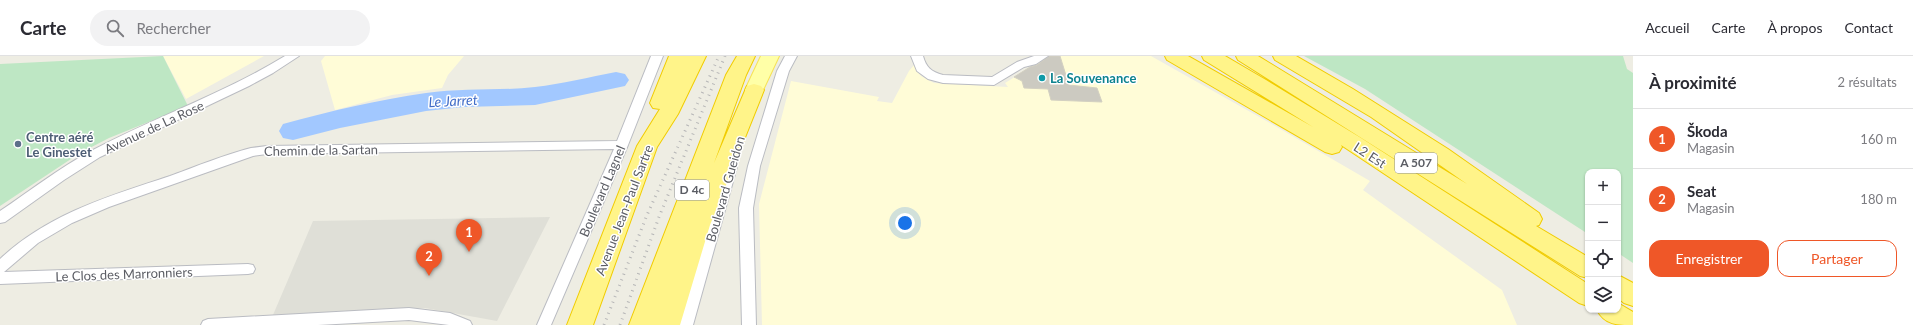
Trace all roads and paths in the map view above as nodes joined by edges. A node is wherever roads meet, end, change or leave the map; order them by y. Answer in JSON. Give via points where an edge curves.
{"nodes":[{"id":1,"x":293,"y":56,"type":"edge"},
{"id":2,"x":657,"y":56,"type":"edge"},
{"id":3,"x":678,"y":56,"type":"edge"},
{"id":4,"x":697,"y":56,"type":"edge"},
{"id":5,"x":746,"y":56,"type":"edge"},
{"id":6,"x":770,"y":56,"type":"edge"},
{"id":7,"x":791,"y":56,"type":"edge"},
{"id":8,"x":917,"y":56,"type":"edge"},
{"id":9,"x":1042,"y":56,"type":"edge"},
{"id":10,"x":1174,"y":56,"type":"edge"},
{"id":11,"x":1211,"y":56,"type":"edge"},
{"id":12,"x":1245,"y":56,"type":"edge"},
{"id":13,"x":1282,"y":56,"type":"edge"},
{"id":14,"x":1025,"y":60,"type":"edge"},
{"id":15,"x":754,"y":90,"type":"junction"},
{"id":16,"x":622,"y":145,"type":"junction"},
{"id":17,"x":647,"y":146,"type":"junction"},
{"id":18,"x":0,"y":218,"type":"edge"},
{"id":19,"x":1502,"y":242,"type":"junction"},
{"id":20,"x":1585,"y":260,"type":"edge"},
{"id":21,"x":602,"y":263,"type":"junction"},
{"id":22,"x":1585,"y":267,"type":"edge"},
{"id":23,"x":0,"y":268,"type":"edge"},
{"id":24,"x":248,"y":269,"type":"dead end"},
{"id":25,"x":0,"y":278,"type":"edge"},
{"id":26,"x":1621,"y":288,"type":"edge"},
{"id":27,"x":1585,"y":294,"type":"edge"},
{"id":28,"x":1633,"y":296,"type":"edge"},
{"id":29,"x":1614,"y":313,"type":"edge"},
{"id":30,"x":208,"y":325,"type":"edge"},
{"id":31,"x":465,"y":325,"type":"edge"},
{"id":32,"x":544,"y":325,"type":"edge"},
{"id":33,"x":576,"y":325,"type":"edge"},
{"id":34,"x":580,"y":325,"type":"edge"},
{"id":35,"x":642,"y":325,"type":"edge"},
{"id":36,"x":667,"y":325,"type":"edge"},
{"id":37,"x":686,"y":325,"type":"edge"},
{"id":38,"x":749,"y":325,"type":"edge"},
{"id":39,"x":1633,"y":325,"type":"edge"}],
"edges":[{"from":1,"to":18,"type":"street","name":"Avenue de La Rose","via":[[225,94],[96,154]]},
{"from":2,"to":16,"type":"street","name":"Boulevard Lagnel"},
{"from":3,"to":17,"type":"highway"},
{"from":4,"to":17,"type":"highway","name":"Avenue Jean-Paul Sartre","via":[[668,114]]},
{"from":5,"to":35,"type":"highway","number":"D 4c","via":[[736,75]]},
{"from":6,"to":15,"type":"main road","name":"Boulevard Gueidon"},
{"from":7,"to":38,"type":"street","name":"Boulevard Gueidon","via":[[783,71],[754,166],[746,208]]},
{"from":8,"to":14,"type":"street","via":[[925,73],[943,79],[994,81]]},
{"from":9,"to":14,"type":"street","via":[[1032,62]]},
{"from":10,"to":19,"type":"highway"},
{"from":11,"to":19,"type":"highway","name":"L2 Est","number":"A 507","via":[[1328,127]]},
{"from":12,"to":22,"type":"highway","name":"L2 Est","number":"A 507"},
{"from":13,"to":20,"type":"highway","via":[[1393,122],[1483,183]]},
{"from":15,"to":36,"type":"highway","via":[[699,225]]},
{"from":15,"to":37,"type":"street","name":"Boulevard Gueidon"},
{"from":16,"to":23,"type":"street","name":"Chemin de la Sartan","via":[[251,152],[80,212],[40,233],[16,251]]},
{"from":16,"to":32,"type":"street","name":"Boulevard Lagnel"},
{"from":17,"to":21,"type":"highway","name":"Avenue Jean-Paul Sartre"},
{"from":19,"to":27,"type":"highway","name":"L2 Est","number":"A 507"},
{"from":21,"to":33,"type":"highway"},
{"from":21,"to":34,"type":"highway","name":"Avenue Jean-Paul Sartre"},
{"from":24,"to":25,"type":"street","name":"Le Clos des Marronniers"},
{"from":26,"to":28,"type":"highway"},
{"from":29,"to":39,"type":"highway"},
{"from":30,"to":31,"type":"street","via":[[409,314],[450,319]]}]}
